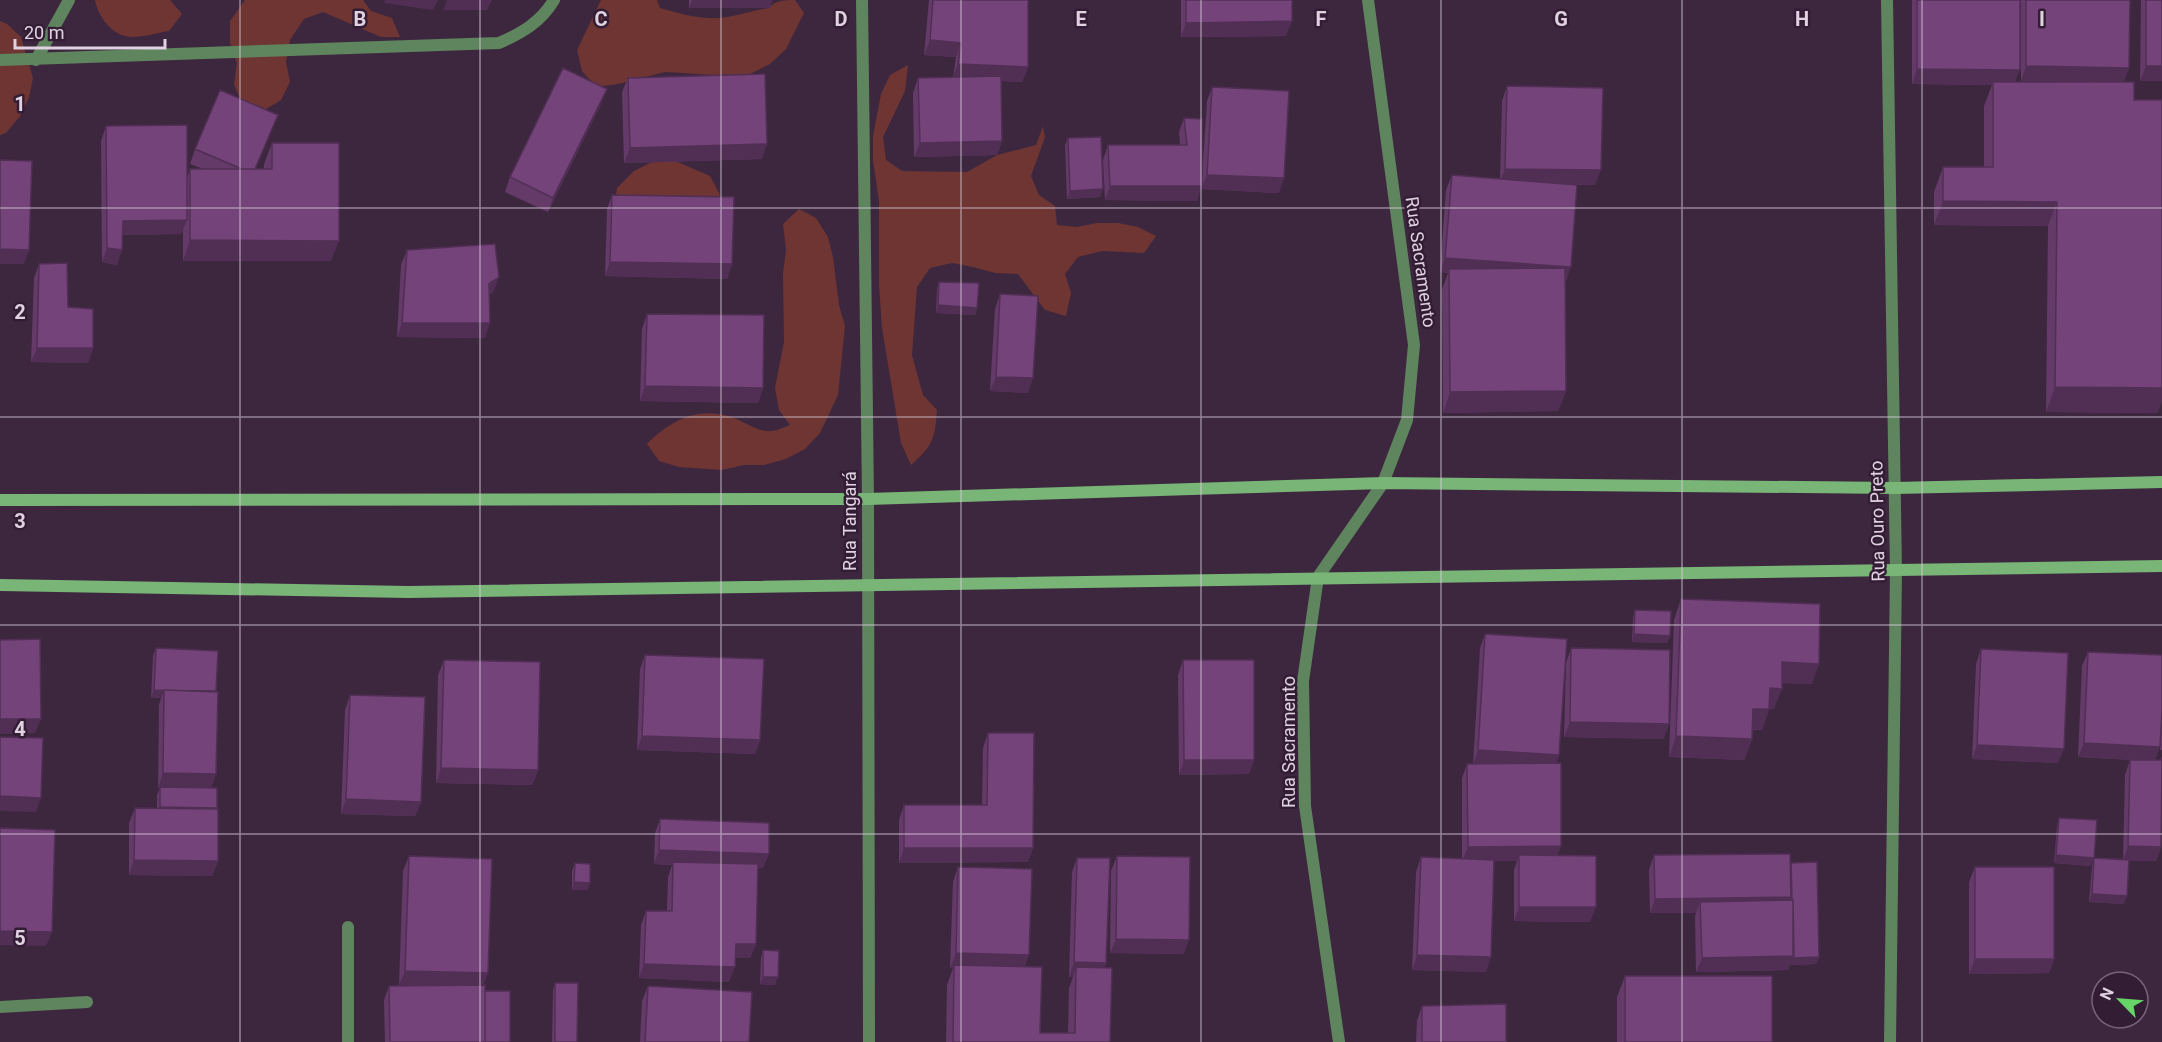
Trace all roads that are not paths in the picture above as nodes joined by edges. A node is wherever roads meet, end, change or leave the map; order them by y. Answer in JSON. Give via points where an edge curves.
{"nodes":[{"id":1,"x":69,"y":0,"type":"edge"},
{"id":2,"x":554,"y":0,"type":"edge"},
{"id":3,"x":862,"y":0,"type":"edge"},
{"id":4,"x":1368,"y":0,"type":"edge"},
{"id":5,"x":1887,"y":0,"type":"edge"},
{"id":6,"x":0,"y":60,"type":"edge"},
{"id":7,"x":36,"y":60,"type":"junction"},
{"id":8,"x":2162,"y":482,"type":"edge"},
{"id":9,"x":1383,"y":483,"type":"junction"},
{"id":10,"x":1894,"y":488,"type":"junction"},
{"id":11,"x":868,"y":499,"type":"junction"},
{"id":12,"x":0,"y":500,"type":"edge"},
{"id":13,"x":2162,"y":566,"type":"edge"},
{"id":14,"x":1896,"y":571,"type":"junction"},
{"id":15,"x":1318,"y":578,"type":"junction"},
{"id":16,"x":0,"y":585,"type":"edge"},
{"id":17,"x":867,"y":585,"type":"junction"},
{"id":18,"x":348,"y":927,"type":"dead end"},
{"id":19,"x":87,"y":1002,"type":"dead end"},
{"id":20,"x":0,"y":1007,"type":"edge"},
{"id":21,"x":348,"y":1042,"type":"edge"},
{"id":22,"x":869,"y":1042,"type":"edge"},
{"id":23,"x":1339,"y":1042,"type":"edge"},
{"id":24,"x":1890,"y":1042,"type":"edge"}],
"edges":[{"from":1,"to":7,"type":"street"},
{"from":2,"to":7,"type":"street","via":[[546,13],[522,33],[499,43]]},
{"from":3,"to":11,"type":"street","name":"Rua Tangará"},
{"from":4,"to":9,"type":"street","name":"Rua Sacramento","via":[[1414,345],[1407,420]]},
{"from":5,"to":10,"type":"street","name":"Rua Ouro Preto"},
{"from":6,"to":7,"type":"street"},
{"from":8,"to":10,"type":"main road"},
{"from":9,"to":10,"type":"main road"},
{"from":9,"to":11,"type":"main road"},
{"from":9,"to":15,"type":"street","name":"Rua Sacramento"},
{"from":10,"to":14,"type":"street","name":"Rua Ouro Preto"},
{"from":11,"to":12,"type":"main road"},
{"from":11,"to":17,"type":"street","name":"Rua Tangará"},
{"from":13,"to":14,"type":"main road"},
{"from":14,"to":15,"type":"main road"},
{"from":14,"to":24,"type":"street","name":"Rua Ouro Preto"},
{"from":15,"to":17,"type":"main road"},
{"from":15,"to":23,"type":"street","name":"Rua Sacramento","via":[[1303,681],[1305,806]]},
{"from":16,"to":17,"type":"main road","via":[[408,592]]},
{"from":17,"to":22,"type":"street","name":"Rua Tangará"},
{"from":18,"to":21,"type":"street"},
{"from":19,"to":20,"type":"street"}]}
